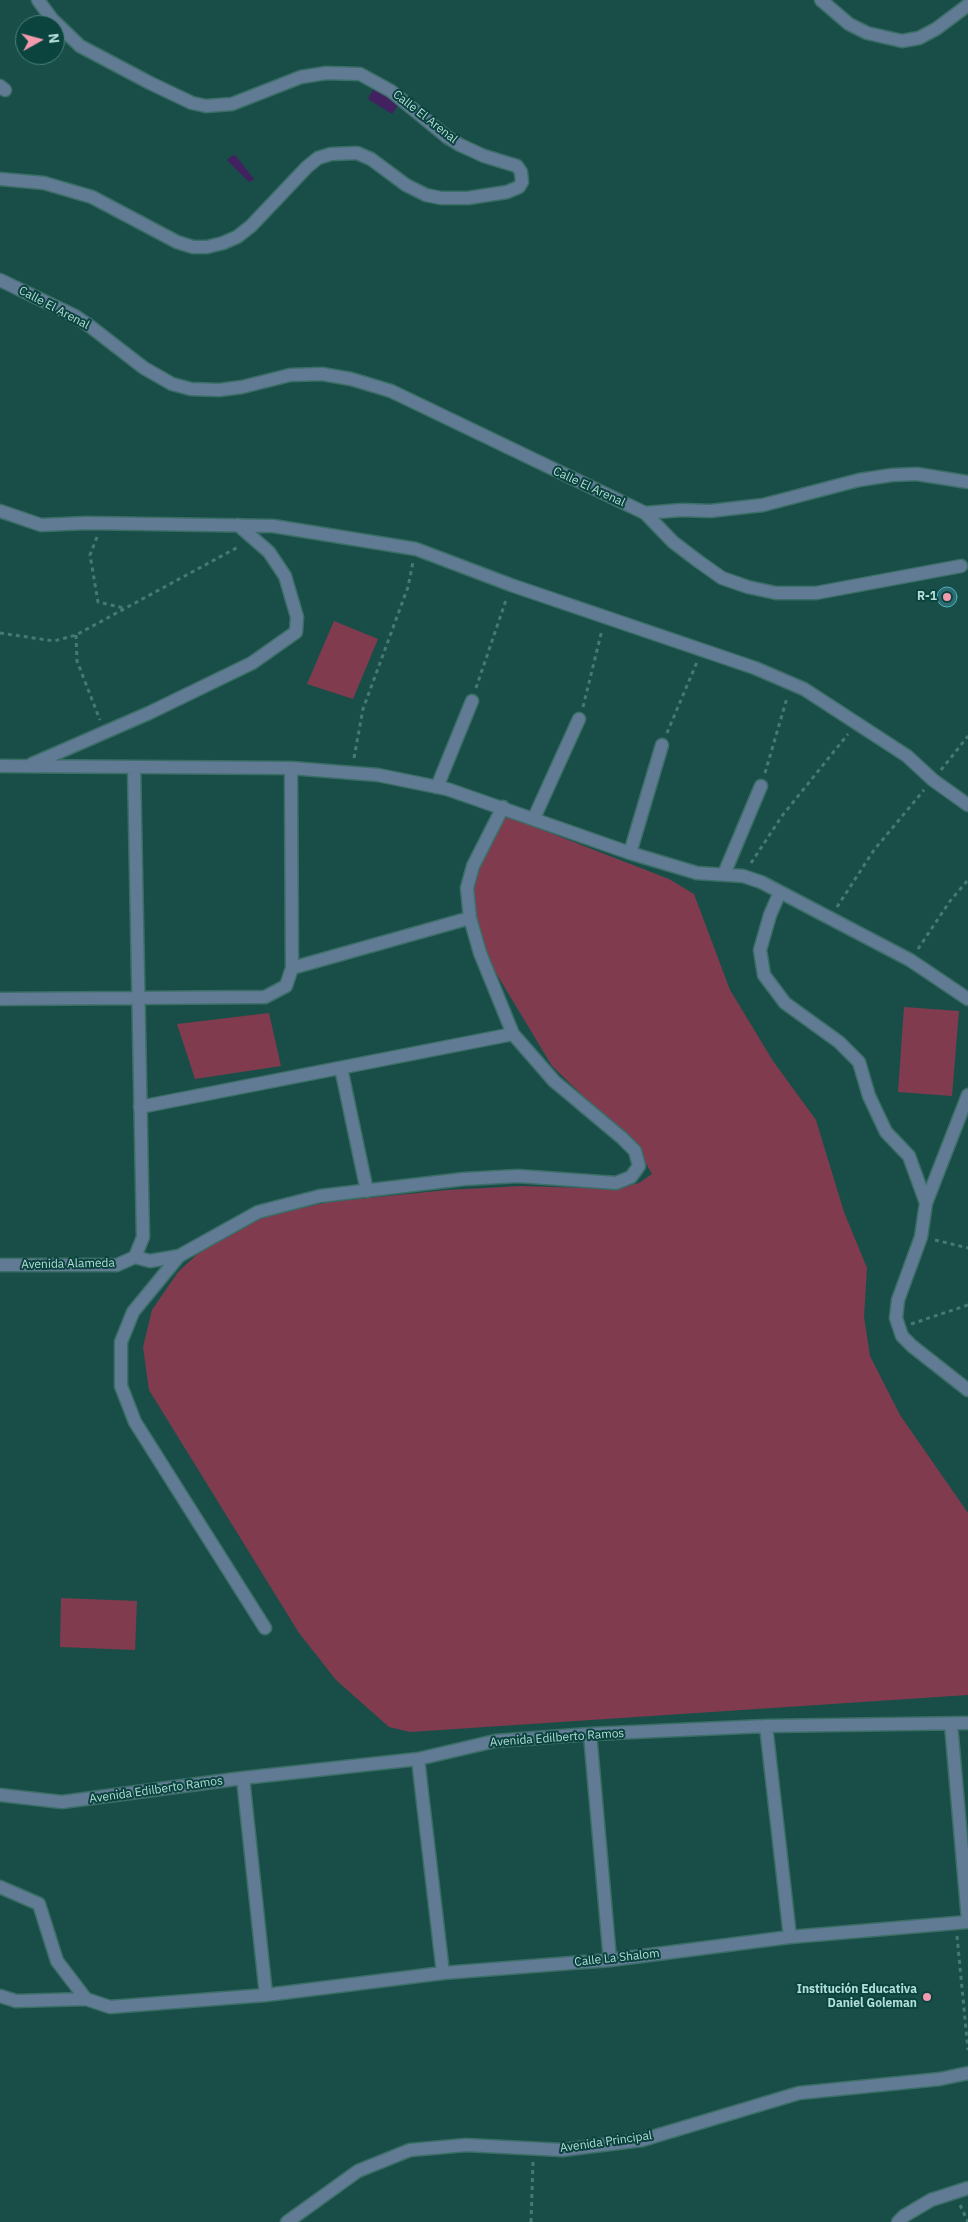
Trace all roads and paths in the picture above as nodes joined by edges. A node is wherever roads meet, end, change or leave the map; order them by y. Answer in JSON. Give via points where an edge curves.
{"nodes":[{"id":1,"x":38,"y":0,"type":"edge"},
{"id":2,"x":820,"y":0,"type":"edge"},
{"id":3,"x":968,"y":5,"type":"edge"},
{"id":4,"x":0,"y":179,"type":"edge"},
{"id":5,"x":0,"y":280,"type":"edge"},
{"id":6,"x":968,"y":482,"type":"edge"},
{"id":7,"x":0,"y":511,"type":"edge"},
{"id":8,"x":646,"y":514,"type":"junction"},
{"id":9,"x":102,"y":523,"type":"junction"},
{"id":10,"x":238,"y":524,"type":"junction"},
{"id":11,"x":254,"y":538,"type":"junction"},
{"id":12,"x":416,"y":549,"type":"junction"},
{"id":13,"x":961,"y":566,"type":"dead end"},
{"id":14,"x":511,"y":585,"type":"junction"},
{"id":15,"x":124,"y":608,"type":"junction"},
{"id":16,"x":605,"y":618,"type":"junction"},
{"id":17,"x":0,"y":631,"type":"edge"},
{"id":18,"x":76,"y":635,"type":"junction"},
{"id":19,"x":701,"y":651,"type":"junction"},
{"id":20,"x":792,"y":684,"type":"junction"},
{"id":21,"x":472,"y":701,"type":"joint"},
{"id":22,"x":579,"y":719,"type":"joint"},
{"id":23,"x":856,"y":723,"type":"junction"},
{"id":24,"x":104,"y":732,"type":"junction"},
{"id":25,"x":968,"y":736,"type":"edge"},
{"id":26,"x":662,"y":745,"type":"joint"},
{"id":27,"x":0,"y":766,"type":"edge"},
{"id":28,"x":27,"y":766,"type":"junction"},
{"id":29,"x":134,"y":767,"type":"junction"},
{"id":30,"x":291,"y":768,"type":"junction"},
{"id":31,"x":351,"y":773,"type":"junction"},
{"id":32,"x":933,"y":780,"type":"junction"},
{"id":33,"x":761,"y":786,"type":"joint"},
{"id":34,"x":437,"y":787,"type":"junction"},
{"id":35,"x":968,"y":805,"type":"edge"},
{"id":36,"x":503,"y":807,"type":"junction"},
{"id":37,"x":534,"y":818,"type":"junction"},
{"id":38,"x":630,"y":852,"type":"junction"},
{"id":39,"x":724,"y":874,"type":"junction"},
{"id":40,"x":743,"y":876,"type":"junction"},
{"id":41,"x":968,"y":880,"type":"edge"},
{"id":42,"x":780,"y":892,"type":"junction"},
{"id":43,"x":470,"y":918,"type":"junction"},
{"id":44,"x":830,"y":918,"type":"junction"},
{"id":45,"x":910,"y":960,"type":"junction"},
{"id":46,"x":292,"y":968,"type":"junction"},
{"id":47,"x":138,"y":998,"type":"junction"},
{"id":48,"x":968,"y":998,"type":"edge"},
{"id":49,"x":0,"y":999,"type":"edge"},
{"id":50,"x":513,"y":1034,"type":"junction"},
{"id":51,"x":341,"y":1068,"type":"junction"},
{"id":52,"x":968,"y":1095,"type":"edge"},
{"id":53,"x":140,"y":1107,"type":"junction"},
{"id":54,"x":367,"y":1191,"type":"junction"},
{"id":55,"x":926,"y":1203,"type":"junction"},
{"id":56,"x":921,"y":1237,"type":"junction"},
{"id":57,"x":968,"y":1248,"type":"edge"},
{"id":58,"x":179,"y":1256,"type":"junction"},
{"id":59,"x":135,"y":1257,"type":"junction"},
{"id":60,"x":0,"y":1265,"type":"edge"},
{"id":61,"x":968,"y":1305,"type":"edge"},
{"id":62,"x":899,"y":1328,"type":"junction"},
{"id":63,"x":968,"y":1390,"type":"edge"},
{"id":64,"x":265,"y":1628,"type":"dead end"},
{"id":65,"x":968,"y":1723,"type":"edge"},
{"id":66,"x":951,"y":1724,"type":"junction"},
{"id":67,"x":766,"y":1726,"type":"junction"},
{"id":68,"x":590,"y":1734,"type":"junction"},
{"id":69,"x":418,"y":1759,"type":"junction"},
{"id":70,"x":243,"y":1778,"type":"junction"},
{"id":71,"x":0,"y":1795,"type":"edge"},
{"id":72,"x":0,"y":1887,"type":"edge"},
{"id":73,"x":964,"y":1921,"type":"edge"},
{"id":74,"x":790,"y":1938,"type":"junction"},
{"id":75,"x":610,"y":1960,"type":"junction"},
{"id":76,"x":443,"y":1973,"type":"junction"},
{"id":77,"x":266,"y":1995,"type":"junction"},
{"id":78,"x":0,"y":1996,"type":"edge"},
{"id":79,"x":86,"y":1999,"type":"junction"},
{"id":80,"x":968,"y":2050,"type":"edge"},
{"id":81,"x":968,"y":2073,"type":"edge"},
{"id":82,"x":533,"y":2149,"type":"junction"},
{"id":83,"x":968,"y":2188,"type":"edge"},
{"id":84,"x":954,"y":2194,"type":"junction"},
{"id":85,"x":287,"y":2222,"type":"edge"},
{"id":86,"x":531,"y":2222,"type":"edge"},
{"id":87,"x":898,"y":2222,"type":"edge"},
{"id":88,"x":968,"y":2222,"type":"edge"}],
"edges":[{"from":1,"to":4,"type":"street","name":"Calle El Arenal","via":[[80,46],[192,103],[206,106],[232,104],[301,77],[326,73],[360,74],[391,91],[460,145],[517,166],[522,182],[520,187],[507,192],[441,198],[406,185],[371,159],[357,153],[332,154],[318,158],[307,167],[237,237],[223,244],[193,247],[177,242],[92,197],[44,183]]},
{"from":2,"to":3,"type":"street","via":[[849,24],[867,33],[902,41],[919,38],[936,29]]},
{"from":5,"to":8,"type":"street","name":"Calle El Arenal","via":[[83,321],[144,368],[172,384],[191,389],[219,390],[290,375],[322,374],[351,378],[391,391]]},
{"from":6,"to":8,"type":"street","via":[[917,474],[892,475],[859,480],[763,505]]},
{"from":7,"to":9,"type":"street","via":[[41,525]]},
{"from":8,"to":13,"type":"street","name":"Calle El Arenal","via":[[674,542],[722,578],[776,593],[816,593]]},
{"from":9,"to":10,"type":"street"},
{"from":9,"to":15,"type":"path","via":[[90,555],[98,602]]},
{"from":10,"to":11,"type":"street"},
{"from":10,"to":12,"type":"street","via":[[273,526]]},
{"from":11,"to":15,"type":"path"},
{"from":11,"to":24,"type":"street","via":[[269,552],[285,576],[297,617],[296,632],[252,663]]},
{"from":12,"to":14,"type":"street"},
{"from":12,"to":31,"type":"path","via":[[408,587],[363,709]]},
{"from":14,"to":16,"type":"street"},
{"from":14,"to":21,"type":"path"},
{"from":15,"to":18,"type":"path"},
{"from":16,"to":19,"type":"street"},
{"from":16,"to":22,"type":"path"},
{"from":17,"to":18,"type":"path","via":[[54,641]]},
{"from":18,"to":24,"type":"path","via":[[77,661]]},
{"from":19,"to":20,"type":"street"},
{"from":19,"to":26,"type":"path"},
{"from":20,"to":23,"type":"street"},
{"from":20,"to":33,"type":"path"},
{"from":21,"to":34,"type":"street"},
{"from":22,"to":37,"type":"street"},
{"from":23,"to":32,"type":"street","via":[[907,756]]},
{"from":23,"to":40,"type":"path","via":[[782,816]]},
{"from":24,"to":28,"type":"street"},
{"from":25,"to":32,"type":"path"},
{"from":26,"to":38,"type":"street"},
{"from":27,"to":28,"type":"street"},
{"from":28,"to":29,"type":"street"},
{"from":29,"to":30,"type":"street"},
{"from":29,"to":47,"type":"street"},
{"from":30,"to":31,"type":"street"},
{"from":30,"to":46,"type":"street"},
{"from":31,"to":34,"type":"street"},
{"from":32,"to":35,"type":"street"},
{"from":32,"to":44,"type":"path","via":[[874,850]]},
{"from":33,"to":39,"type":"street"},
{"from":34,"to":36,"type":"street"},
{"from":36,"to":37,"type":"street"},
{"from":36,"to":43,"type":"street","via":[[473,866],[467,888]]},
{"from":37,"to":38,"type":"street"},
{"from":38,"to":39,"type":"street","via":[[697,873]]},
{"from":39,"to":40,"type":"street"},
{"from":40,"to":42,"type":"street"},
{"from":41,"to":45,"type":"path"},
{"from":42,"to":44,"type":"street"},
{"from":42,"to":55,"type":"street","via":[[760,950],[764,975],[785,1003],[839,1042],[859,1062],[869,1096],[886,1132],[909,1156]]},
{"from":43,"to":46,"type":"street"},
{"from":43,"to":50,"type":"street","via":[[480,954]]},
{"from":44,"to":45,"type":"street"},
{"from":45,"to":48,"type":"street"},
{"from":46,"to":47,"type":"street","via":[[286,986],[265,997]]},
{"from":47,"to":49,"type":"street"},
{"from":47,"to":53,"type":"street"},
{"from":50,"to":51,"type":"street"},
{"from":50,"to":54,"type":"street","via":[[554,1081],[635,1151],[639,1166],[631,1177],[616,1183],[518,1176]]},
{"from":51,"to":53,"type":"street"},
{"from":51,"to":54,"type":"street"},
{"from":52,"to":55,"type":"street"},
{"from":53,"to":59,"type":"street","via":[[143,1237]]},
{"from":54,"to":58,"type":"street","via":[[320,1196],[258,1212]]},
{"from":55,"to":56,"type":"street"},
{"from":56,"to":57,"type":"path"},
{"from":56,"to":62,"type":"street","via":[[898,1300],[896,1318]]},
{"from":58,"to":59,"type":"street","via":[[150,1261]]},
{"from":58,"to":64,"type":"street","via":[[133,1312],[120,1342],[121,1386],[135,1422]]},
{"from":59,"to":60,"type":"street","name":"Avenida Alameda","via":[[117,1265]]},
{"from":61,"to":62,"type":"path"},
{"from":62,"to":63,"type":"street","via":[[912,1346]]},
{"from":65,"to":66,"type":"street","name":"Avenida Edilberto Ramos"},
{"from":66,"to":67,"type":"street","name":"Avenida Edilberto Ramos"},
{"from":66,"to":73,"type":"street"},
{"from":67,"to":68,"type":"street","name":"Avenida Edilberto Ramos"},
{"from":67,"to":74,"type":"street"},
{"from":68,"to":69,"type":"street","name":"Avenida Edilberto Ramos","via":[[495,1741]]},
{"from":68,"to":75,"type":"street"},
{"from":69,"to":70,"type":"street","name":"Avenida Edilberto Ramos"},
{"from":69,"to":76,"type":"street"},
{"from":70,"to":71,"type":"street","name":"Avenida Edilberto Ramos","via":[[62,1802]]},
{"from":70,"to":77,"type":"street"},
{"from":72,"to":79,"type":"street","via":[[40,1904],[58,1961]]},
{"from":73,"to":74,"type":"street","name":"Calle La Shalom"},
{"from":73,"to":80,"type":"path"},
{"from":74,"to":75,"type":"street","name":"Calle La Shalom"},
{"from":75,"to":76,"type":"street","name":"Calle La Shalom"},
{"from":76,"to":77,"type":"street","name":"Calle La Shalom"},
{"from":77,"to":79,"type":"street","name":"Calle La Shalom","via":[[110,2007]]},
{"from":78,"to":79,"type":"street","via":[[16,2001]]},
{"from":81,"to":82,"type":"street","name":"Avenida Principal","via":[[940,2079],[799,2093],[642,2140],[562,2150]]},
{"from":82,"to":85,"type":"street","name":"Avenida Principal","via":[[466,2145],[410,2150],[358,2171]]},
{"from":82,"to":86,"type":"path"},
{"from":83,"to":84,"type":"street"},
{"from":84,"to":87,"type":"street","via":[[931,2200]]},
{"from":84,"to":88,"type":"path"}]}
